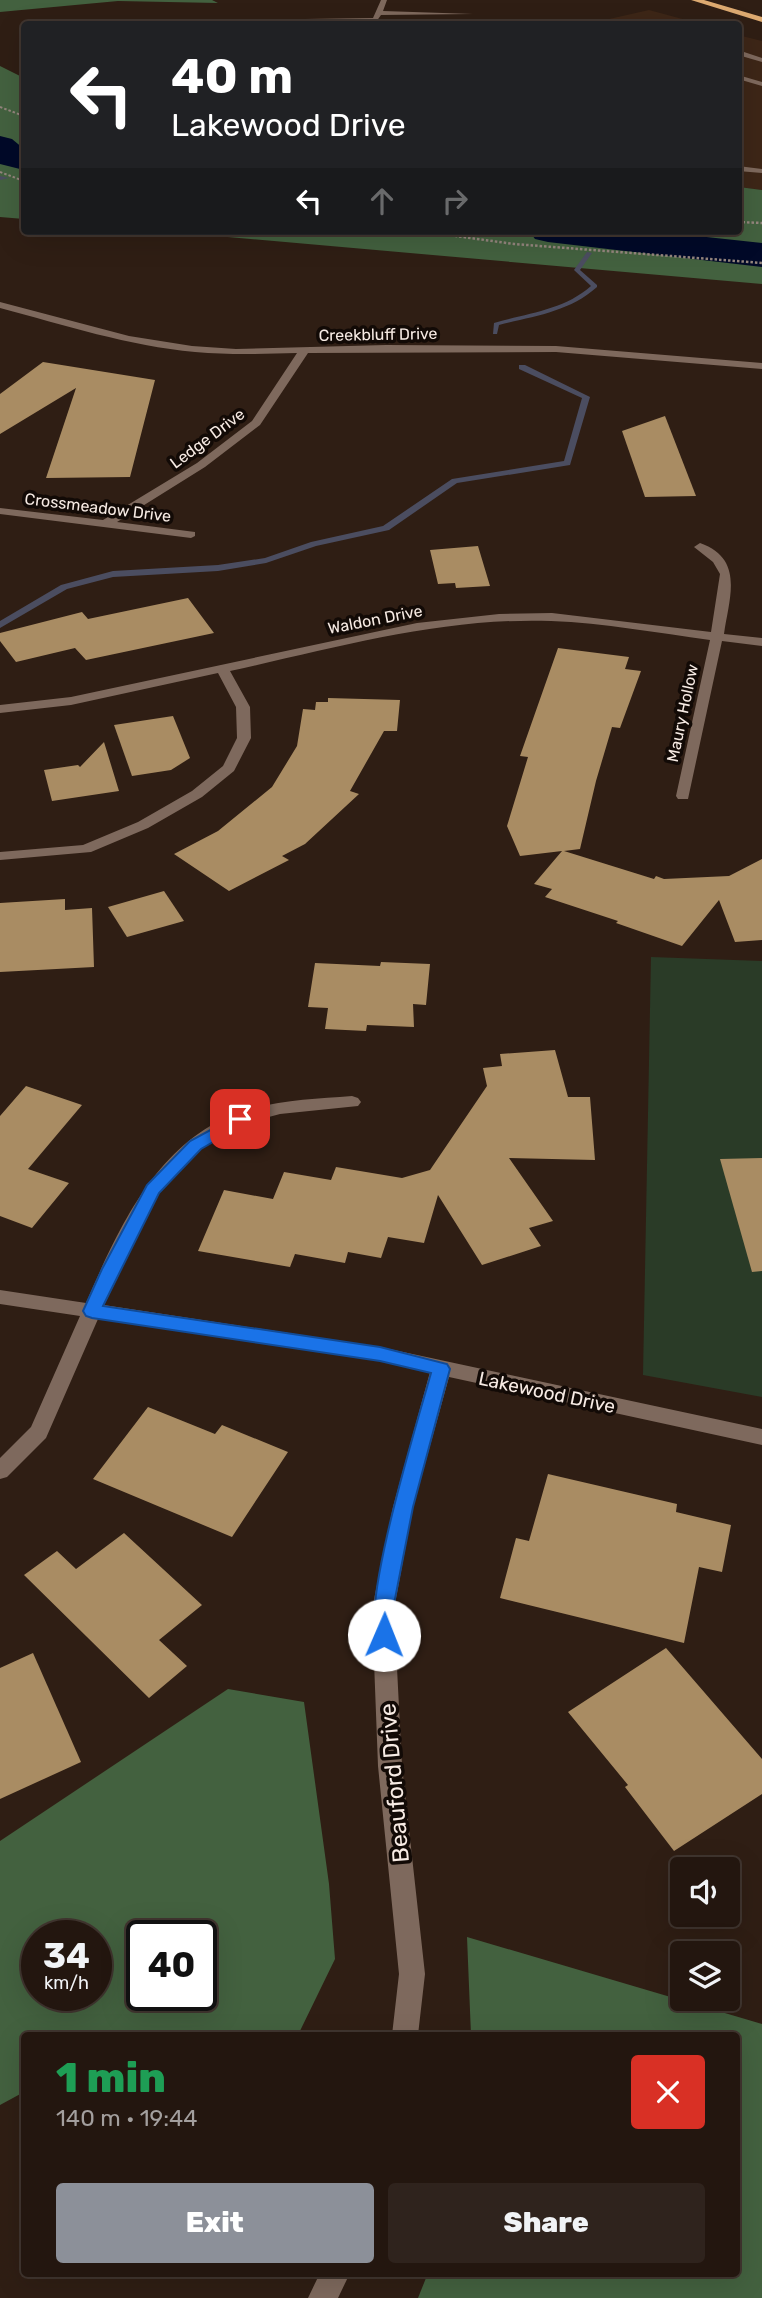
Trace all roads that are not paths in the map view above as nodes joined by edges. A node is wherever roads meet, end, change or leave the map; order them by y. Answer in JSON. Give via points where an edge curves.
{"nodes":[{"id":1,"x":384,"y":0,"type":"edge"},
{"id":2,"x":695,"y":0,"type":"edge"},
{"id":3,"x":470,"y":14,"type":"dead end"},
{"id":4,"x":378,"y":19,"type":"edge"},
{"id":5,"x":762,"y":20,"type":"edge"},
{"id":6,"x":287,"y":21,"type":"edge"},
{"id":7,"x":742,"y":53,"type":"edge"},
{"id":8,"x":762,"y":60,"type":"edge"},
{"id":9,"x":750,"y":70,"type":"dead end"},
{"id":10,"x":742,"y":73,"type":"edge"},
{"id":11,"x":742,"y":77,"type":"edge"},
{"id":12,"x":762,"y":85,"type":"edge"},
{"id":13,"x":742,"y":168,"type":"edge"},
{"id":14,"x":762,"y":171,"type":"edge"},
{"id":15,"x":0,"y":305,"type":"edge"},
{"id":16,"x":304,"y":351,"type":"junction"},
{"id":17,"x":762,"y":366,"type":"edge"},
{"id":18,"x":0,"y":511,"type":"edge"},
{"id":19,"x":104,"y":524,"type":"junction"},
{"id":20,"x":191,"y":534,"type":"dead end"},
{"id":21,"x":700,"y":547,"type":"dead end"},
{"id":22,"x":717,"y":637,"type":"junction"},
{"id":23,"x":762,"y":642,"type":"edge"},
{"id":24,"x":223,"y":670,"type":"junction"},
{"id":25,"x":0,"y":709,"type":"edge"},
{"id":26,"x":683,"y":796,"type":"dead end"},
{"id":27,"x":0,"y":856,"type":"edge"},
{"id":28,"x":352,"y":1102,"type":"dead end"},
{"id":29,"x":0,"y":1297,"type":"edge"},
{"id":30,"x":92,"y":1311,"type":"junction"},
{"id":31,"x":441,"y":1369,"type":"junction"},
{"id":32,"x":762,"y":1437,"type":"edge"},
{"id":33,"x":0,"y":1471,"type":"edge"},
{"id":34,"x":405,"y":2032,"type":"edge"},
{"id":35,"x":334,"y":2277,"type":"edge"},
{"id":36,"x":323,"y":2298,"type":"edge"}],
"edges":[{"from":1,"to":4,"type":"street"},
{"from":2,"to":5,"type":"highway"},
{"from":3,"to":4,"type":"street"},
{"from":4,"to":6,"type":"street"},
{"from":7,"to":8,"type":"street"},
{"from":9,"to":10,"type":"street"},
{"from":11,"to":12,"type":"street"},
{"from":13,"to":14,"type":"street"},
{"from":15,"to":16,"type":"street","name":"Creekbluff Drive","via":[[162,345],[236,352]]},
{"from":16,"to":17,"type":"street","name":"Creekbluff Drive","via":[[556,349]]},
{"from":16,"to":19,"type":"street","name":"Ledge Drive","via":[[256,423],[201,466]]},
{"from":18,"to":19,"type":"street","name":"Crossmeadow Drive"},
{"from":19,"to":20,"type":"street","name":"Crossmeadow Drive"},
{"from":21,"to":22,"type":"street","name":"Maury Hollow","via":[[718,560],[726,574]]},
{"from":22,"to":23,"type":"street","name":"Waldon Drive"},
{"from":22,"to":24,"type":"street","name":"Waldon Drive","via":[[552,617],[499,618],[417,627]]},
{"from":22,"to":26,"type":"street","name":"Maury Hollow"},
{"from":24,"to":25,"type":"street","name":"Waldon Drive","via":[[71,701]]},
{"from":24,"to":27,"type":"street","via":[[243,707],[244,738],[229,768],[197,794],[143,825],[86,849]]},
{"from":28,"to":30,"type":"street","via":[[280,1108],[240,1119],[195,1145],[152,1189]]},
{"from":29,"to":30,"type":"street","name":"Lakewood Drive"},
{"from":30,"to":31,"type":"street","name":"Lakewood Drive","via":[[380,1354]]},
{"from":30,"to":33,"type":"street","via":[[39,1432]]},
{"from":31,"to":32,"type":"street","name":"Lakewood Drive"},
{"from":31,"to":34,"type":"street","name":"Beauford Drive","via":[[403,1507],[383,1609],[390,1766],[412,1975]]},
{"from":35,"to":36,"type":"street"}]}
